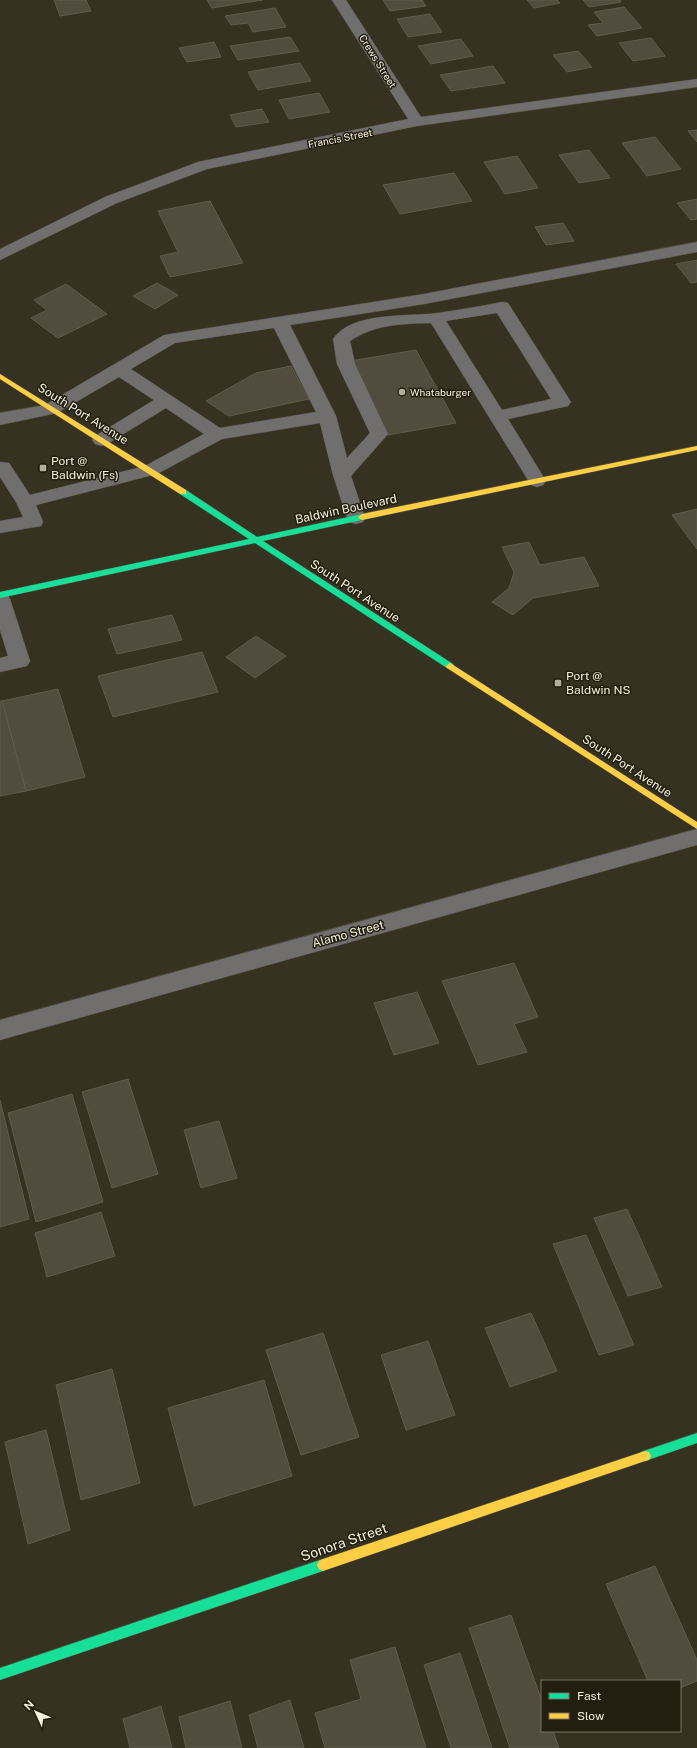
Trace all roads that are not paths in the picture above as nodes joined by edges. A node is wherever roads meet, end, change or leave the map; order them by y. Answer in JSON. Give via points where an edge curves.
{"nodes":[{"id":1,"x":339,"y":0,"type":"edge"},
{"id":2,"x":697,"y":83,"type":"edge"},
{"id":3,"x":417,"y":122,"type":"junction"},
{"id":4,"x":697,"y":247,"type":"edge"},
{"id":5,"x":0,"y":255,"type":"edge"},
{"id":6,"x":424,"y":299,"type":"junction"},
{"id":7,"x":436,"y":318,"type":"junction"},
{"id":8,"x":280,"y":322,"type":"junction"},
{"id":9,"x":119,"y":369,"type":"junction"},
{"id":10,"x":0,"y":376,"type":"edge"},
{"id":11,"x":166,"y":400,"type":"junction"},
{"id":12,"x":51,"y":409,"type":"junction"},
{"id":13,"x":327,"y":416,"type":"junction"},
{"id":14,"x":497,"y":416,"type":"junction"},
{"id":15,"x":0,"y":419,"type":"edge"},
{"id":16,"x":217,"y":434,"type":"junction"},
{"id":17,"x":101,"y":440,"type":"junction"},
{"id":18,"x":697,"y":448,"type":"edge"},
{"id":19,"x":2,"y":468,"type":"edge"},
{"id":20,"x":151,"y":470,"type":"junction"},
{"id":21,"x":342,"y":475,"type":"junction"},
{"id":22,"x":537,"y":481,"type":"junction"},
{"id":23,"x":25,"y":502,"type":"junction"},
{"id":24,"x":356,"y":518,"type":"junction"},
{"id":25,"x":0,"y":527,"type":"edge"},
{"id":26,"x":256,"y":541,"type":"junction"},
{"id":27,"x":0,"y":595,"type":"edge"},
{"id":28,"x":0,"y":599,"type":"edge"},
{"id":29,"x":0,"y":665,"type":"edge"},
{"id":30,"x":697,"y":826,"type":"edge"},
{"id":31,"x":697,"y":837,"type":"edge"},
{"id":32,"x":0,"y":1030,"type":"edge"},
{"id":33,"x":697,"y":1438,"type":"edge"},
{"id":34,"x":0,"y":1674,"type":"edge"}],
"edges":[{"from":1,"to":3,"type":"street","name":"Crews Street"},
{"from":2,"to":3,"type":"street","name":"Francis Street"},
{"from":3,"to":5,"type":"street","name":"Francis Street","via":[[203,165],[111,200]]},
{"from":4,"to":6,"type":"street"},
{"from":6,"to":7,"type":"street"},
{"from":6,"to":8,"type":"street"},
{"from":7,"to":14,"type":"street"},
{"from":7,"to":14,"type":"street","via":[[502,307],[562,402]]},
{"from":7,"to":21,"type":"street","via":[[372,323],[354,329],[341,339],[346,364],[379,434]]},
{"from":8,"to":9,"type":"street","via":[[170,339]]},
{"from":8,"to":13,"type":"street"},
{"from":9,"to":11,"type":"street"},
{"from":9,"to":12,"type":"street"},
{"from":10,"to":12,"type":"main road","name":"South Port Avenue"},
{"from":11,"to":16,"type":"street"},
{"from":11,"to":17,"type":"street"},
{"from":12,"to":15,"type":"street"},
{"from":12,"to":17,"type":"main road","name":"South Port Avenue"},
{"from":13,"to":16,"type":"street"},
{"from":13,"to":21,"type":"street"},
{"from":14,"to":22,"type":"street"},
{"from":16,"to":20,"type":"street"},
{"from":17,"to":20,"type":"main road","name":"South Port Avenue"},
{"from":18,"to":22,"type":"main road","name":"Baldwin Boulevard"},
{"from":19,"to":23,"type":"street"},
{"from":20,"to":23,"type":"street"},
{"from":20,"to":26,"type":"main road","name":"South Port Avenue"},
{"from":21,"to":24,"type":"street"},
{"from":22,"to":24,"type":"main road","name":"Baldwin Boulevard"},
{"from":23,"to":25,"type":"street","via":[[34,522]]},
{"from":24,"to":26,"type":"main road","name":"Baldwin Boulevard"},
{"from":26,"to":27,"type":"main road","name":"Baldwin Boulevard"},
{"from":26,"to":30,"type":"main road","name":"South Port Avenue"},
{"from":28,"to":29,"type":"street","via":[[20,661]]},
{"from":31,"to":32,"type":"street","name":"Alamo Street"},
{"from":33,"to":34,"type":"main road","name":"Sonora Street"}]}
